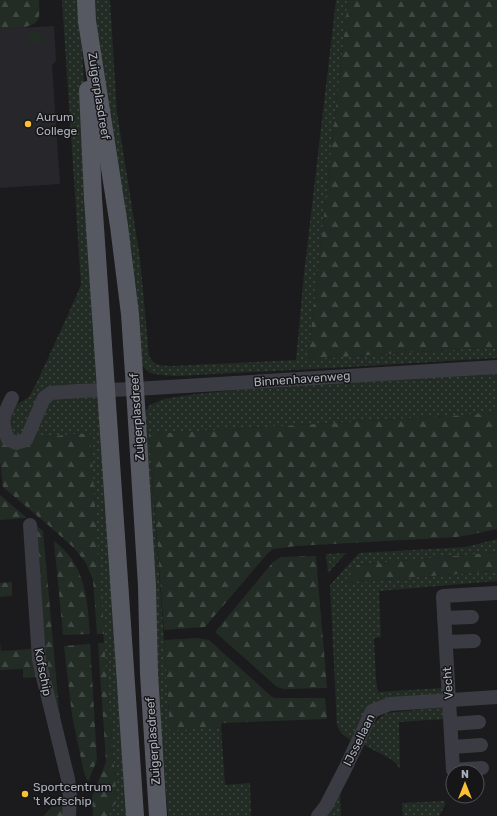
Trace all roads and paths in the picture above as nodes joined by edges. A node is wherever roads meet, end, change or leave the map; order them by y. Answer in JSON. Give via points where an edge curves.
{"nodes":[{"id":1,"x":86,"y":0,"type":"edge"},
{"id":2,"x":87,"y":21,"type":"junction"},
{"id":3,"x":497,"y":367,"type":"edge"},
{"id":4,"x":107,"y":390,"type":"junction"},
{"id":5,"x":135,"y":390,"type":"junction"},
{"id":6,"x":12,"y":398,"type":"dead end"},
{"id":7,"x":30,"y":525,"type":"dead end"},
{"id":8,"x":497,"y":593,"type":"edge"},
{"id":9,"x":472,"y":616,"type":"dead end"},
{"id":10,"x":444,"y":618,"type":"junction"},
{"id":11,"x":474,"y":641,"type":"dead end"},
{"id":12,"x":446,"y":642,"type":"junction"},
{"id":13,"x":497,"y":697,"type":"edge"},
{"id":14,"x":449,"y":700,"type":"junction"},
{"id":15,"x":479,"y":722,"type":"dead end"},
{"id":16,"x":451,"y":724,"type":"junction"},
{"id":17,"x":481,"y":745,"type":"dead end"},
{"id":18,"x":452,"y":747,"type":"junction"},
{"id":19,"x":453,"y":764,"type":"edge"},
{"id":20,"x":69,"y":816,"type":"edge"},
{"id":21,"x":135,"y":816,"type":"edge"},
{"id":22,"x":158,"y":816,"type":"edge"},
{"id":23,"x":318,"y":816,"type":"edge"}],
"edges":[{"from":1,"to":2,"type":"main road","name":"Zuigerplasdreef"},
{"from":2,"to":4,"type":"main road","name":"Zuigerplasdreef","via":[[86,56],[93,198]]},
{"from":2,"to":5,"type":"main road","name":"Zuigerplasdreef","via":[[119,226],[130,314]]},
{"from":3,"to":5,"type":"street","name":"Binnenhavenweg"},
{"from":4,"to":5,"type":"street","name":"Binnenhavenweg"},
{"from":4,"to":6,"type":"street","via":[[51,393],[44,398],[26,440],[16,443],[8,439],[3,430],[2,418]]},
{"from":4,"to":21,"type":"main road","name":"Zuigerplasdreef"},
{"from":5,"to":22,"type":"main road","name":"Zuigerplasdreef"},
{"from":7,"to":20,"type":"street","name":"Kofschip","via":[[39,660],[68,779]]},
{"from":8,"to":10,"type":"street","name":"Vecht","via":[[443,596]]},
{"from":9,"to":10,"type":"street"},
{"from":10,"to":12,"type":"street","name":"Vecht"},
{"from":11,"to":12,"type":"street"},
{"from":12,"to":14,"type":"street","name":"Vecht"},
{"from":13,"to":14,"type":"street","name":"IJssellaan"},
{"from":14,"to":16,"type":"street","name":"Vecht"},
{"from":14,"to":23,"type":"street","name":"IJssellaan","via":[[390,704],[372,711],[343,773]]},
{"from":15,"to":16,"type":"street"},
{"from":16,"to":18,"type":"street","name":"Vecht"},
{"from":17,"to":18,"type":"street"},
{"from":18,"to":19,"type":"street","name":"Vecht"}]}
